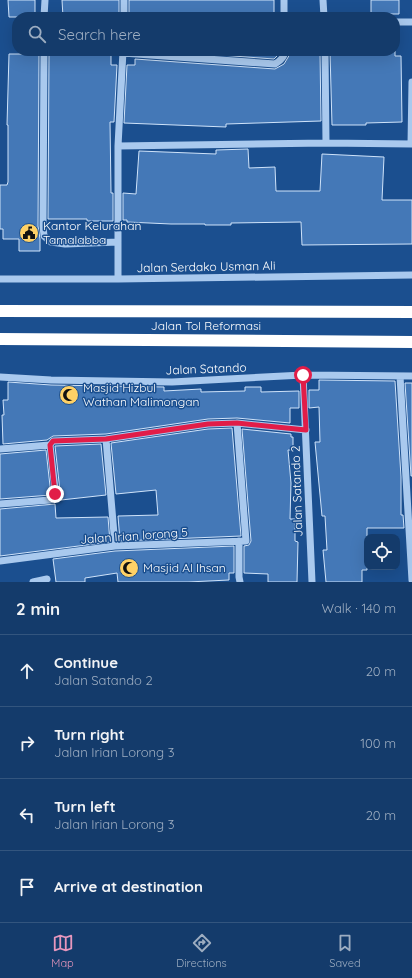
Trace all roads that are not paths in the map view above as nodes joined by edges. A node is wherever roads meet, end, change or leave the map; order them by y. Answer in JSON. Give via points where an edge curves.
{"nodes":[{"id":1,"x":44,"y":0,"type":"edge"},
{"id":2,"x":124,"y":0,"type":"edge"},
{"id":3,"x":284,"y":0,"type":"edge"},
{"id":4,"x":322,"y":0,"type":"edge"},
{"id":5,"x":44,"y":12,"type":"edge"},
{"id":6,"x":124,"y":12,"type":"edge"},
{"id":7,"x":284,"y":12,"type":"edge"},
{"id":8,"x":323,"y":12,"type":"edge"},
{"id":9,"x":400,"y":22,"type":"edge"},
{"id":10,"x":412,"y":22,"type":"edge"},
{"id":11,"x":44,"y":56,"type":"edge"},
{"id":12,"x":123,"y":56,"type":"edge"},
{"id":13,"x":174,"y":56,"type":"edge"},
{"id":14,"x":284,"y":56,"type":"edge"},
{"id":15,"x":326,"y":56,"type":"edge"},
{"id":16,"x":412,"y":82,"type":"edge"},
{"id":17,"x":326,"y":143,"type":"junction"},
{"id":18,"x":411,"y":144,"type":"edge"},
{"id":19,"x":118,"y":146,"type":"junction"},
{"id":20,"x":118,"y":242,"type":"junction"},
{"id":21,"x":412,"y":275,"type":"edge"},
{"id":22,"x":0,"y":278,"type":"edge"},
{"id":23,"x":118,"y":279,"type":"junction"},
{"id":24,"x":0,"y":311,"type":"edge"},
{"id":25,"x":412,"y":312,"type":"edge"},
{"id":26,"x":0,"y":339,"type":"edge"},
{"id":27,"x":412,"y":342,"type":"edge"},
{"id":28,"x":303,"y":375,"type":"junction"},
{"id":29,"x":400,"y":376,"type":"junction"},
{"id":30,"x":412,"y":376,"type":"edge"},
{"id":31,"x":0,"y":377,"type":"edge"},
{"id":32,"x":237,"y":423,"type":"junction"},
{"id":33,"x":306,"y":430,"type":"junction"},
{"id":34,"x":106,"y":439,"type":"junction"},
{"id":35,"x":50,"y":445,"type":"junction"},
{"id":36,"x":0,"y":449,"type":"edge"},
{"id":37,"x":0,"y":504,"type":"edge"},
{"id":38,"x":242,"y":541,"type":"junction"},
{"id":39,"x":115,"y":546,"type":"junction"},
{"id":40,"x":0,"y":561,"type":"edge"},
{"id":41,"x":47,"y":580,"type":"dead end"},
{"id":42,"x":412,"y":580,"type":"edge"},
{"id":43,"x":32,"y":582,"type":"edge"},
{"id":44,"x":240,"y":582,"type":"edge"},
{"id":45,"x":312,"y":582,"type":"edge"}],
"edges":[{"from":1,"to":5,"type":"street"},
{"from":2,"to":6,"type":"street"},
{"from":3,"to":7,"type":"street"},
{"from":4,"to":8,"type":"street"},
{"from":9,"to":10,"type":"street"},
{"from":11,"to":20,"type":"street","via":[[44,236],[51,242],[65,244]]},
{"from":12,"to":19,"type":"street"},
{"from":13,"to":14,"type":"street","via":[[275,64]]},
{"from":15,"to":17,"type":"street"},
{"from":16,"to":18,"type":"street"},
{"from":17,"to":18,"type":"street"},
{"from":17,"to":19,"type":"street"},
{"from":19,"to":20,"type":"street"},
{"from":20,"to":23,"type":"street"},
{"from":21,"to":23,"type":"street","name":"Jalan Serdako Usman Ali"},
{"from":22,"to":23,"type":"street","name":"Jalan Serdako Usman Ali"},
{"from":24,"to":25,"type":"highway","name":"Jalan Tol Reformasi"},
{"from":26,"to":27,"type":"highway","name":"Jalan Tol Reformasi"},
{"from":28,"to":29,"type":"street","name":"Jalan Satando"},
{"from":28,"to":31,"type":"street","name":"Jalan Satando","via":[[172,382]]},
{"from":28,"to":33,"type":"street","name":"Jalan Satando 2"},
{"from":29,"to":30,"type":"street","name":"Jalan Satando"},
{"from":29,"to":42,"type":"street"},
{"from":32,"to":33,"type":"street"},
{"from":32,"to":34,"type":"street","via":[[208,424]]},
{"from":32,"to":38,"type":"street"},
{"from":33,"to":45,"type":"street","name":"Jalan Satando 2"},
{"from":34,"to":35,"type":"street","via":[[53,441]]},
{"from":34,"to":39,"type":"street"},
{"from":35,"to":36,"type":"street"},
{"from":35,"to":37,"type":"street","via":[[56,498]]},
{"from":38,"to":39,"type":"street","name":"Jalan Irian lorong 5"},
{"from":38,"to":44,"type":"street"},
{"from":39,"to":40,"type":"street","name":"Jalan Irian lorong 5"},
{"from":41,"to":43,"type":"street"}]}
